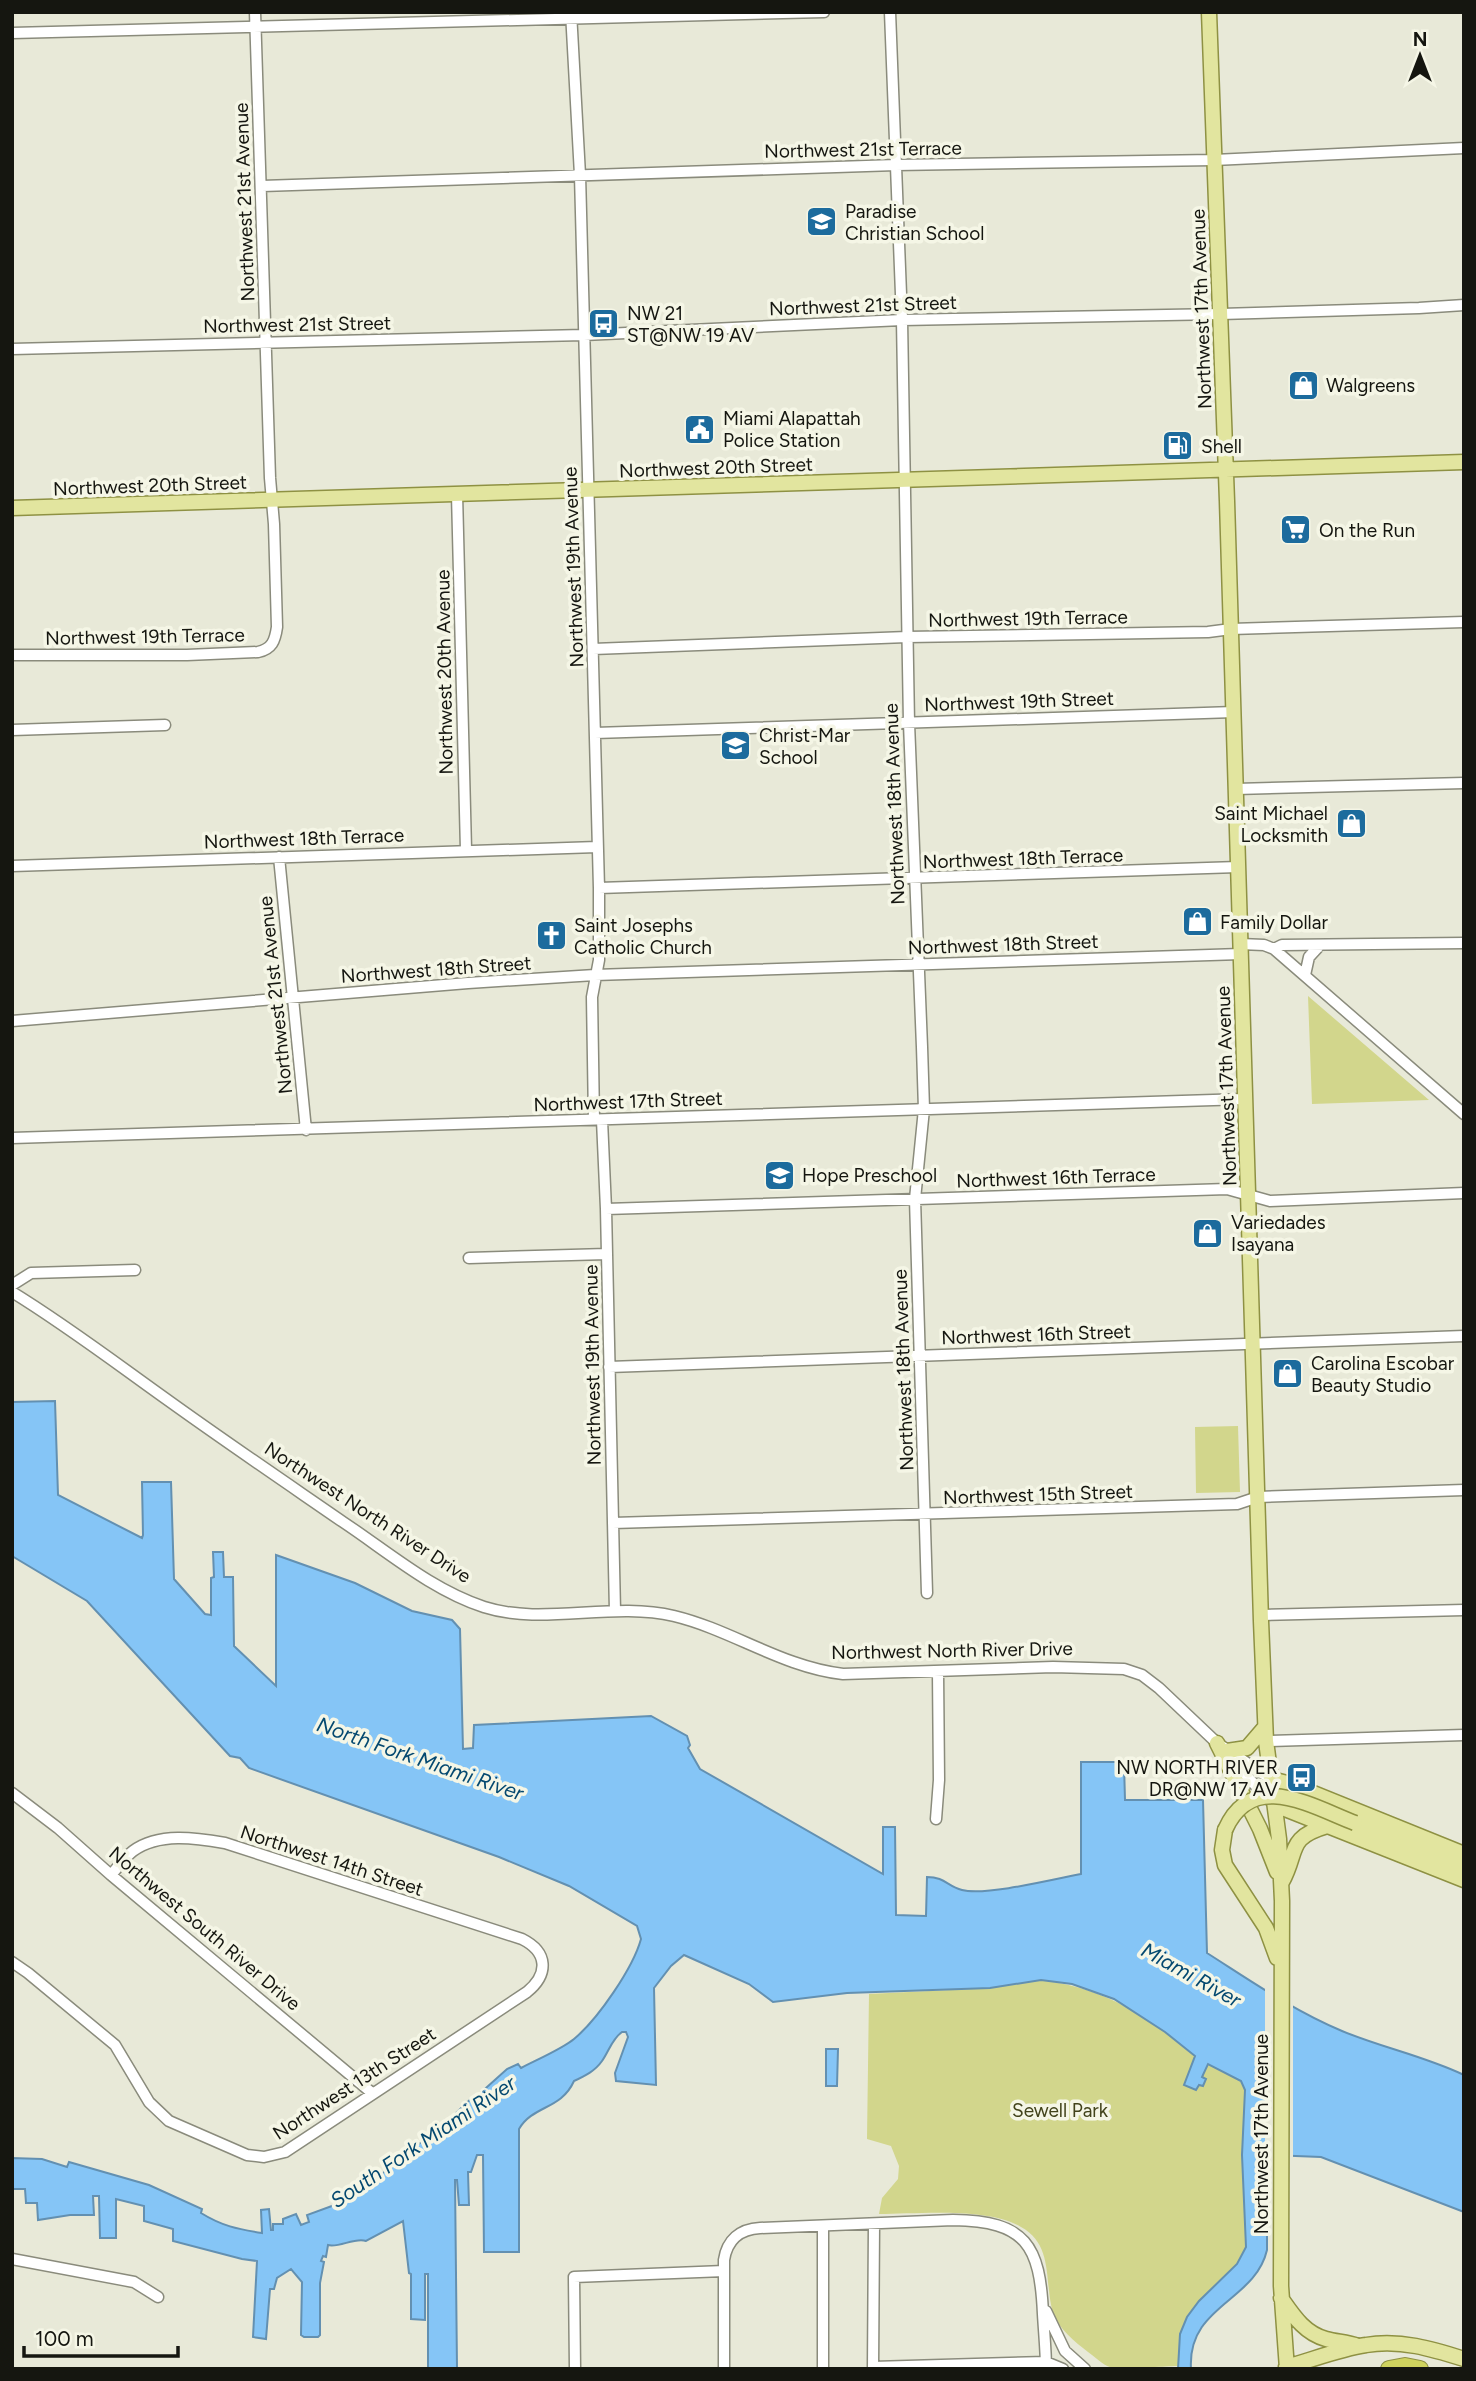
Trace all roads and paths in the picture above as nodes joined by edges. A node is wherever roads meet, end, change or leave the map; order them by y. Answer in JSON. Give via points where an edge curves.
{"nodes":[{"id":1,"x":256,"y":12,"type":"edge"},
{"id":2,"x":824,"y":12,"type":"edge"},
{"id":3,"x":890,"y":12,"type":"edge"},
{"id":4,"x":1209,"y":12,"type":"edge"},
{"id":5,"x":571,"y":15,"type":"edge"},
{"id":6,"x":256,"y":27,"type":"junction"},
{"id":7,"x":12,"y":33,"type":"edge"},
{"id":8,"x":1464,"y":148,"type":"edge"},
{"id":9,"x":1214,"y":160,"type":"junction"},
{"id":10,"x":896,"y":165,"type":"junction"},
{"id":11,"x":580,"y":175,"type":"junction"},
{"id":12,"x":262,"y":186,"type":"junction"},
{"id":13,"x":1464,"y":305,"type":"edge"},
{"id":14,"x":1221,"y":314,"type":"junction"},
{"id":15,"x":902,"y":320,"type":"junction"},
{"id":16,"x":584,"y":335,"type":"junction"},
{"id":17,"x":265,"y":342,"type":"junction"},
{"id":18,"x":12,"y":349,"type":"edge"},
{"id":19,"x":1464,"y":462,"type":"edge"},
{"id":20,"x":1226,"y":470,"type":"junction"},
{"id":21,"x":905,"y":481,"type":"junction"},
{"id":22,"x":588,"y":491,"type":"junction"},
{"id":23,"x":457,"y":494,"type":"junction"},
{"id":24,"x":272,"y":500,"type":"junction"},
{"id":25,"x":12,"y":508,"type":"edge"},
{"id":26,"x":1464,"y":622,"type":"edge"},
{"id":27,"x":1231,"y":629,"type":"junction"},
{"id":28,"x":907,"y":637,"type":"junction"},
{"id":29,"x":274,"y":642,"type":"joint"},
{"id":30,"x":593,"y":649,"type":"junction"},
{"id":31,"x":12,"y":655,"type":"edge"},
{"id":32,"x":1234,"y":712,"type":"junction"},
{"id":33,"x":909,"y":723,"type":"junction"},
{"id":34,"x":165,"y":725,"type":"dead end"},
{"id":35,"x":12,"y":730,"type":"edge"},
{"id":36,"x":595,"y":733,"type":"junction"},
{"id":37,"x":1464,"y":783,"type":"edge"},
{"id":38,"x":1236,"y":789,"type":"junction"},
{"id":39,"x":597,"y":847,"type":"junction"},
{"id":40,"x":466,"y":850,"type":"junction"},
{"id":41,"x":279,"y":857,"type":"junction"},
{"id":42,"x":12,"y":866,"type":"edge"},
{"id":43,"x":1238,"y":867,"type":"junction"},
{"id":44,"x":914,"y":879,"type":"junction"},
{"id":45,"x":599,"y":888,"type":"junction"},
{"id":46,"x":1464,"y":943,"type":"edge"},
{"id":47,"x":1320,"y":945,"type":"junction"},
{"id":48,"x":1241,"y":949,"type":"junction"},
{"id":49,"x":1274,"y":949,"type":"junction"},
{"id":50,"x":918,"y":964,"type":"junction"},
{"id":51,"x":595,"y":975,"type":"junction"},
{"id":52,"x":1305,"y":975,"type":"junction"},
{"id":53,"x":294,"y":998,"type":"junction"},
{"id":54,"x":12,"y":1021,"type":"edge"},
{"id":55,"x":1245,"y":1100,"type":"junction"},
{"id":56,"x":923,"y":1109,"type":"junction"},
{"id":57,"x":1462,"y":1109,"type":"edge"},
{"id":58,"x":598,"y":1120,"type":"junction"},
{"id":59,"x":306,"y":1130,"type":"junction"},
{"id":60,"x":12,"y":1138,"type":"edge"},
{"id":61,"x":1464,"y":1194,"type":"edge"},
{"id":62,"x":1249,"y":1195,"type":"junction"},
{"id":63,"x":915,"y":1199,"type":"junction"},
{"id":64,"x":606,"y":1209,"type":"junction"},
{"id":65,"x":607,"y":1254,"type":"junction"},
{"id":66,"x":470,"y":1258,"type":"dead end"},
{"id":67,"x":135,"y":1270,"type":"dead end"},
{"id":68,"x":12,"y":1284,"type":"edge"},
{"id":69,"x":12,"y":1292,"type":"edge"},
{"id":70,"x":1464,"y":1336,"type":"edge"},
{"id":71,"x":1252,"y":1344,"type":"junction"},
{"id":72,"x":920,"y":1355,"type":"junction"},
{"id":73,"x":609,"y":1367,"type":"junction"},
{"id":74,"x":1464,"y":1490,"type":"edge"},
{"id":75,"x":1258,"y":1497,"type":"junction"},
{"id":76,"x":926,"y":1515,"type":"junction"},
{"id":77,"x":613,"y":1523,"type":"junction"},
{"id":78,"x":927,"y":1593,"type":"dead end"},
{"id":79,"x":1464,"y":1610,"type":"edge"},
{"id":80,"x":615,"y":1611,"type":"junction"},
{"id":81,"x":1261,"y":1615,"type":"junction"},
{"id":82,"x":938,"y":1672,"type":"junction"},
{"id":83,"x":1266,"y":1734,"type":"junction"},
{"id":84,"x":1464,"y":1735,"type":"edge"},
{"id":85,"x":1222,"y":1747,"type":"junction"},
{"id":86,"x":1270,"y":1779,"type":"junction"},
{"id":87,"x":12,"y":1793,"type":"edge"},
{"id":88,"x":1275,"y":1805,"type":"junction"},
{"id":89,"x":936,"y":1819,"type":"dead end"},
{"id":90,"x":1327,"y":1826,"type":"junction"},
{"id":91,"x":1464,"y":1854,"type":"edge"},
{"id":92,"x":1464,"y":1866,"type":"edge"},
{"id":93,"x":111,"y":1875,"type":"junction"},
{"id":94,"x":1464,"y":1880,"type":"edge"},
{"id":95,"x":1282,"y":1883,"type":"junction"},
{"id":96,"x":541,"y":1960,"type":"joint"},
{"id":97,"x":13,"y":1961,"type":"edge"},
{"id":98,"x":1280,"y":1974,"type":"junction"},
{"id":99,"x":372,"y":2094,"type":"junction"},
{"id":100,"x":874,"y":2224,"type":"junction"},
{"id":101,"x":823,"y":2226,"type":"junction"},
{"id":102,"x":12,"y":2259,"type":"edge"},
{"id":103,"x":724,"y":2271,"type":"junction"},
{"id":104,"x":158,"y":2297,"type":"dead end"},
{"id":105,"x":1281,"y":2298,"type":"junction"},
{"id":106,"x":1043,"y":2304,"type":"junction"},
{"id":107,"x":1358,"y":2346,"type":"junction"},
{"id":108,"x":1065,"y":2351,"type":"junction"},
{"id":109,"x":1464,"y":2358,"type":"edge"},
{"id":110,"x":1046,"y":2366,"type":"edge"},
{"id":111,"x":873,"y":2368,"type":"edge"},
{"id":112,"x":1284,"y":2368,"type":"edge"},
{"id":113,"x":575,"y":2369,"type":"edge"},
{"id":114,"x":724,"y":2369,"type":"edge"},
{"id":115,"x":823,"y":2369,"type":"edge"},
{"id":116,"x":1063,"y":2369,"type":"edge"},
{"id":117,"x":1085,"y":2369,"type":"edge"},
{"id":118,"x":1389,"y":2369,"type":"edge"},
{"id":119,"x":1420,"y":2369,"type":"edge"}],
"edges":[{"from":1,"to":6,"type":"street","name":"Northwest 21st Avenue"},
{"from":2,"to":5,"type":"street"},
{"from":3,"to":10,"type":"street","name":"Northwest 18th Avenue"},
{"from":4,"to":9,"type":"main road","name":"Northwest 17th Avenue"},
{"from":5,"to":6,"type":"street"},
{"from":5,"to":11,"type":"street","name":"Northwest 19th Avenue"},
{"from":6,"to":7,"type":"street"},
{"from":6,"to":12,"type":"street","name":"Northwest 21st Avenue"},
{"from":8,"to":9,"type":"street","name":"Northwest 21st Terrace"},
{"from":9,"to":10,"type":"street","name":"Northwest 21st Terrace"},
{"from":9,"to":14,"type":"main road","name":"Northwest 17th Avenue"},
{"from":10,"to":11,"type":"street","name":"Northwest 21st Terrace"},
{"from":10,"to":15,"type":"street","name":"Northwest 18th Avenue"},
{"from":11,"to":12,"type":"street","name":"Northwest 21st Terrace"},
{"from":11,"to":16,"type":"street","name":"Northwest 19th Avenue"},
{"from":12,"to":17,"type":"street","name":"Northwest 21st Avenue"},
{"from":13,"to":14,"type":"street","name":"Northwest 21st Street"},
{"from":14,"to":15,"type":"street","name":"Northwest 21st Street"},
{"from":14,"to":20,"type":"main road","name":"Northwest 17th Avenue"},
{"from":15,"to":16,"type":"street","name":"Northwest 21st Street"},
{"from":15,"to":21,"type":"street","name":"Northwest 18th Avenue"},
{"from":16,"to":17,"type":"street","name":"Northwest 21st Street"},
{"from":16,"to":22,"type":"street","name":"Northwest 19th Avenue"},
{"from":17,"to":18,"type":"street","name":"Northwest 21st Street"},
{"from":17,"to":24,"type":"street","name":"Northwest 21st Avenue"},
{"from":19,"to":20,"type":"main road","name":"Northwest 20th Street"},
{"from":20,"to":21,"type":"main road","name":"Northwest 20th Street"},
{"from":20,"to":27,"type":"main road","name":"Northwest 17th Avenue"},
{"from":21,"to":22,"type":"main road","name":"Northwest 20th Street"},
{"from":21,"to":28,"type":"street","name":"Northwest 18th Avenue"},
{"from":22,"to":23,"type":"main road","name":"Northwest 20th Street"},
{"from":22,"to":30,"type":"street","name":"Northwest 19th Avenue"},
{"from":23,"to":24,"type":"main road","name":"Northwest 20th Street"},
{"from":23,"to":40,"type":"street","name":"Northwest 20th Avenue"},
{"from":24,"to":25,"type":"main road","name":"Northwest 20th Street"},
{"from":24,"to":29,"type":"street","name":"Northwest 21st Avenue"},
{"from":26,"to":27,"type":"street","name":"Northwest 19th Terrace"},
{"from":27,"to":28,"type":"street","name":"Northwest 19th Terrace"},
{"from":27,"to":32,"type":"main road","name":"Northwest 17th Avenue"},
{"from":28,"to":30,"type":"street","name":"Northwest 19th Terrace"},
{"from":28,"to":33,"type":"street","name":"Northwest 18th Avenue"},
{"from":29,"to":31,"type":"street","name":"Northwest 19th Terrace","via":[[258,652]]},
{"from":30,"to":36,"type":"street","name":"Northwest 19th Avenue"},
{"from":32,"to":33,"type":"street","name":"Northwest 19th Street"},
{"from":32,"to":38,"type":"main road","name":"Northwest 17th Avenue"},
{"from":33,"to":36,"type":"street","name":"Northwest 19th Street"},
{"from":33,"to":44,"type":"street","name":"Northwest 18th Avenue"},
{"from":34,"to":35,"type":"street"},
{"from":36,"to":39,"type":"street","name":"Northwest 19th Avenue"},
{"from":37,"to":38,"type":"street"},
{"from":38,"to":43,"type":"main road","name":"Northwest 17th Avenue"},
{"from":39,"to":40,"type":"street","name":"Northwest 18th Terrace"},
{"from":39,"to":45,"type":"street","name":"Northwest 19th Avenue"},
{"from":40,"to":41,"type":"street","name":"Northwest 18th Terrace"},
{"from":41,"to":42,"type":"street","name":"Northwest 18th Terrace"},
{"from":41,"to":53,"type":"street","name":"Northwest 21st Avenue"},
{"from":43,"to":44,"type":"street","name":"Northwest 18th Terrace"},
{"from":43,"to":48,"type":"main road","name":"Northwest 17th Avenue"},
{"from":44,"to":45,"type":"street","name":"Northwest 18th Terrace"},
{"from":44,"to":50,"type":"street","name":"Northwest 18th Avenue"},
{"from":45,"to":51,"type":"street","name":"Northwest 19th Avenue"},
{"from":46,"to":47,"type":"street"},
{"from":47,"to":49,"type":"street"},
{"from":47,"to":52,"type":"street","via":[[1309,957]]},
{"from":48,"to":49,"type":"street","name":"Northwest 18th Street","via":[[1264,945]]},
{"from":48,"to":50,"type":"street","name":"Northwest 18th Street"},
{"from":48,"to":55,"type":"main road","name":"Northwest 17th Avenue"},
{"from":49,"to":52,"type":"street"},
{"from":50,"to":51,"type":"street","name":"Northwest 18th Street"},
{"from":50,"to":56,"type":"street","name":"Northwest 18th Avenue"},
{"from":51,"to":53,"type":"street","name":"Northwest 18th Street"},
{"from":51,"to":58,"type":"street","name":"Northwest 19th Avenue"},
{"from":52,"to":57,"type":"street"},
{"from":53,"to":54,"type":"street","name":"Northwest 18th Street"},
{"from":53,"to":59,"type":"street","name":"Northwest 21st Avenue"},
{"from":55,"to":56,"type":"street","name":"Northwest 17th Street"},
{"from":55,"to":62,"type":"main road","name":"Northwest 17th Avenue"},
{"from":56,"to":58,"type":"street","name":"Northwest 17th Street"},
{"from":56,"to":63,"type":"street","name":"Northwest 18th Avenue"},
{"from":58,"to":59,"type":"street","name":"Northwest 17th Street"},
{"from":58,"to":64,"type":"street","name":"Northwest 19th Avenue"},
{"from":59,"to":60,"type":"street","name":"Northwest 17th Street"},
{"from":61,"to":62,"type":"street","name":"Northwest 16th Terrace","via":[[1270,1201]]},
{"from":62,"to":63,"type":"street","name":"Northwest 16th Terrace","via":[[1227,1189]]},
{"from":62,"to":71,"type":"main road","name":"Northwest 17th Avenue"},
{"from":63,"to":64,"type":"street","name":"Northwest 16th Terrace"},
{"from":63,"to":72,"type":"street","name":"Northwest 18th Avenue"},
{"from":64,"to":65,"type":"street","name":"Northwest 19th Avenue"},
{"from":65,"to":66,"type":"street"},
{"from":65,"to":73,"type":"street","name":"Northwest 19th Avenue"},
{"from":67,"to":68,"type":"street","via":[[31,1273]]},
{"from":69,"to":80,"type":"street","name":"Northwest North River Drive","via":[[447,1591],[502,1611]]},
{"from":70,"to":71,"type":"street","name":"Northwest 16th Street"},
{"from":71,"to":72,"type":"street","name":"Northwest 16th Street"},
{"from":71,"to":75,"type":"main road","name":"Northwest 17th Avenue"},
{"from":72,"to":73,"type":"street","name":"Northwest 16th Street"},
{"from":72,"to":76,"type":"street","name":"Northwest 18th Avenue"},
{"from":73,"to":77,"type":"street","name":"Northwest 19th Avenue"},
{"from":74,"to":75,"type":"street","name":"Northwest 15th Street"},
{"from":75,"to":76,"type":"street","name":"Northwest 15th Street","via":[[1237,1504]]},
{"from":75,"to":81,"type":"main road","name":"Northwest 17th Avenue"},
{"from":76,"to":77,"type":"street","name":"Northwest 15th Street"},
{"from":76,"to":78,"type":"street","name":"Northwest 18th Avenue"},
{"from":77,"to":80,"type":"street","name":"Northwest 19th Avenue"},
{"from":79,"to":81,"type":"street"},
{"from":80,"to":82,"type":"street","name":"Northwest North River Drive","via":[[690,1620],[820,1671]]},
{"from":81,"to":83,"type":"main road","name":"Northwest 17th Avenue"},
{"from":82,"to":85,"type":"street","name":"Northwest North River Drive","via":[[1078,1667],[1134,1671],[1175,1701]]},
{"from":82,"to":89,"type":"street"},
{"from":83,"to":84,"type":"street"},
{"from":83,"to":85,"type":"main road","via":[[1247,1748]]},
{"from":83,"to":86,"type":"main road","name":"Northwest 17th Avenue"},
{"from":85,"to":86,"type":"street","name":"Northwest North River Drive"},
{"from":85,"to":88,"type":"street","name":"Northwest North River Drive"},
{"from":85,"to":95,"type":"main road"},
{"from":86,"to":88,"type":"main road","name":"Northwest 17th Avenue"},
{"from":86,"to":91,"type":"main road","name":"Northwest North River Drive"},
{"from":87,"to":93,"type":"street","name":"Northwest South River Drive"},
{"from":88,"to":90,"type":"main road","name":"Northwest North River Drive"},
{"from":88,"to":95,"type":"main road","name":"Northwest 17th Avenue"},
{"from":90,"to":94,"type":"main road","name":"Northwest North River Drive"},
{"from":90,"to":95,"type":"main road","via":[[1297,1841]]},
{"from":92,"to":98,"type":"main road","bridge":true,"via":[[1287,1797],[1271,1795],[1244,1805],[1225,1830],[1225,1865],[1266,1928]]},
{"from":93,"to":96,"type":"street","name":"Northwest 14th Street","via":[[134,1850],[149,1843],[186,1838],[225,1843],[522,1939],[536,1948]]},
{"from":93,"to":99,"type":"street","name":"Northwest South River Drive"},
{"from":95,"to":98,"type":"main road","name":"Northwest 17th Avenue"},
{"from":96,"to":99,"type":"street","name":"Northwest 13th Street","via":[[540,1980],[527,1992]]},
{"from":97,"to":99,"type":"street","name":"Northwest 13th Street","via":[[114,2045],[160,2114],[236,2151],[264,2157],[285,2152]]},
{"from":98,"to":105,"type":"main road","name":"Northwest 17th Avenue"},
{"from":100,"to":101,"type":"street"},
{"from":100,"to":106,"type":"street","via":[[980,2220],[1003,2227],[1025,2243],[1035,2258]]},
{"from":100,"to":111,"type":"street"},
{"from":101,"to":103,"type":"street","via":[[745,2230],[728,2246]]},
{"from":101,"to":115,"type":"street"},
{"from":102,"to":104,"type":"street","via":[[134,2282]]},
{"from":103,"to":113,"type":"street","via":[[574,2277]]},
{"from":103,"to":114,"type":"street"},
{"from":105,"to":107,"type":"main road","via":[[1311,2332]]},
{"from":105,"to":112,"type":"main road","name":"Northwest 17th Avenue"},
{"from":106,"to":108,"type":"street"},
{"from":106,"to":110,"type":"street"},
{"from":107,"to":109,"type":"main road","via":[[1402,2344]]},
{"from":107,"to":112,"type":"main road"},
{"from":108,"to":110,"type":"street","via":[[1054,2353]]},
{"from":108,"to":117,"type":"street"},
{"from":110,"to":111,"type":"street"},
{"from":110,"to":116,"type":"street"},
{"from":118,"to":119,"type":"highway"}]}
